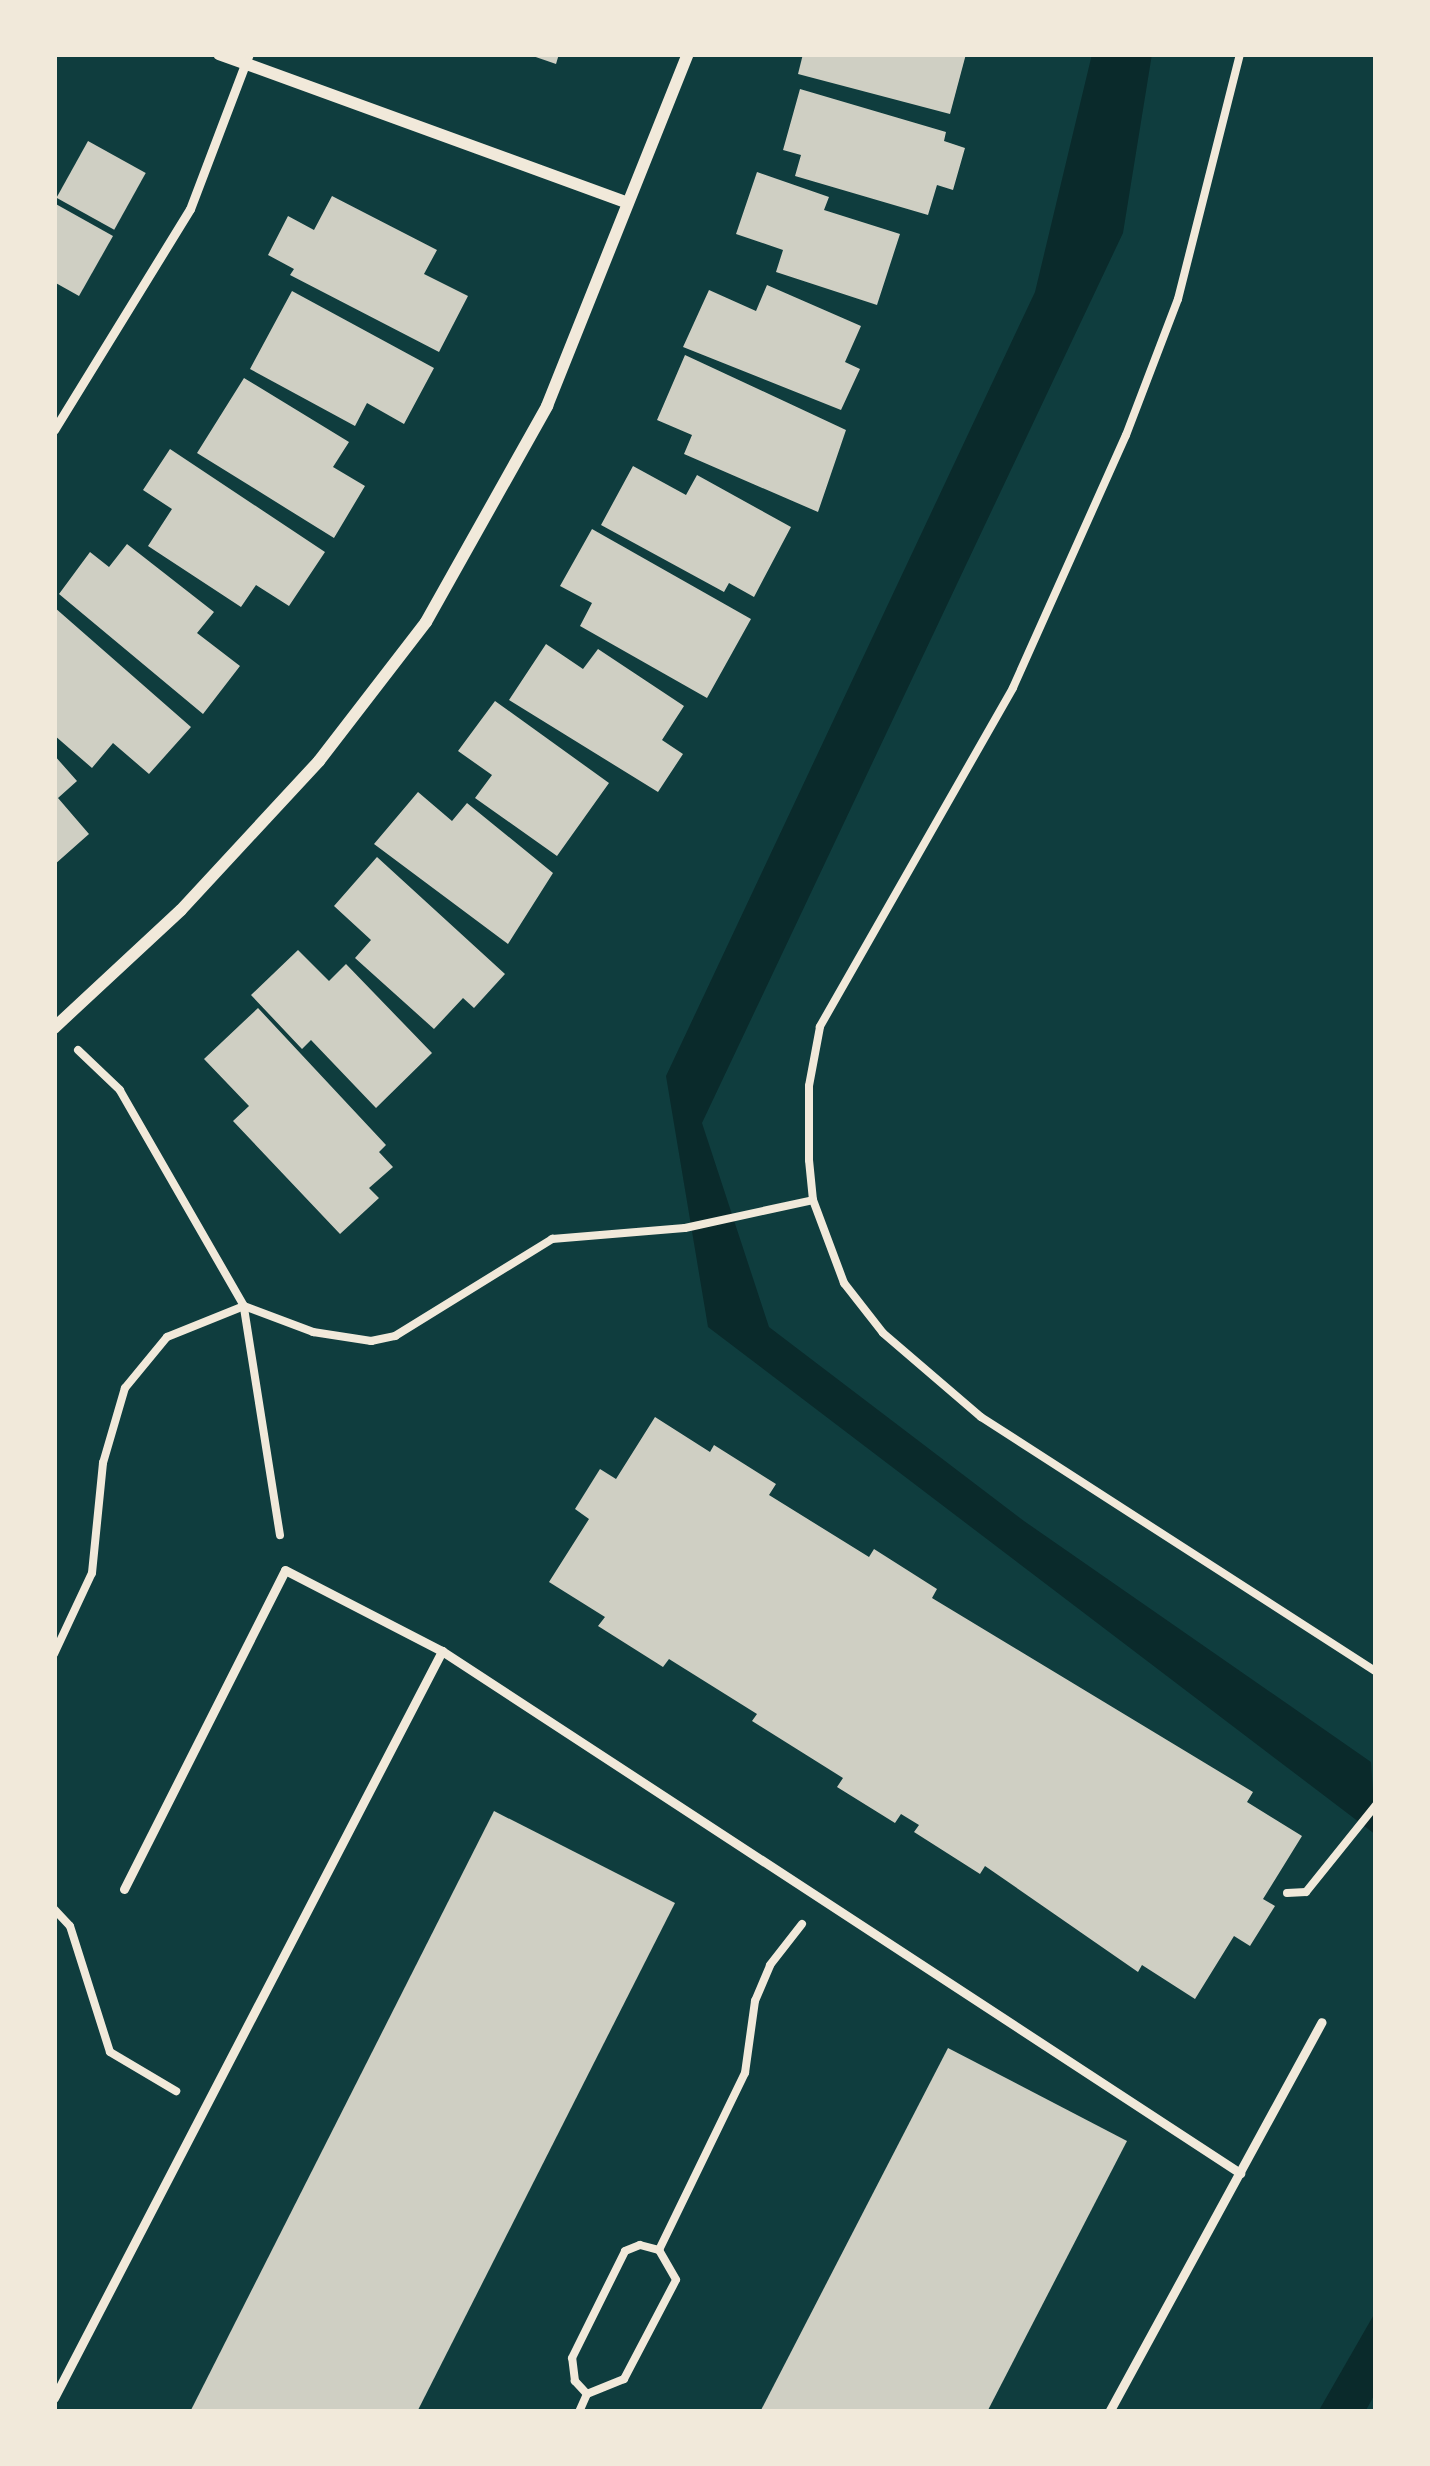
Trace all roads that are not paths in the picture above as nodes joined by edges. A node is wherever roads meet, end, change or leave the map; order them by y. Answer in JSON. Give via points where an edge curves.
{"nodes":[{"id":1,"x":219,"y":54,"type":"edge"},
{"id":2,"x":688,"y":54,"type":"edge"},
{"id":3,"x":248,"y":59,"type":"edge"},
{"id":4,"x":628,"y":202,"type":"junction"},
{"id":5,"x":54,"y":430,"type":"edge"},
{"id":6,"x":54,"y":1028,"type":"edge"},
{"id":7,"x":442,"y":1652,"type":"junction"},
{"id":8,"x":124,"y":1889,"type":"dead end"},
{"id":9,"x":1322,"y":2022,"type":"dead end"},
{"id":10,"x":1240,"y":2173,"type":"junction"},
{"id":11,"x":54,"y":2398,"type":"edge"},
{"id":12,"x":1109,"y":2412,"type":"edge"}],
"edges":[{"from":1,"to":3,"type":"street"},
{"from":2,"to":4,"type":"street"},
{"from":3,"to":4,"type":"street"},
{"from":3,"to":5,"type":"lane","via":[[190,209]]},
{"from":4,"to":6,"type":"street","via":[[547,406],[426,622],[320,761],[181,910]]},
{"from":7,"to":8,"type":"lane","via":[[285,1570]]},
{"from":7,"to":10,"type":"lane"},
{"from":7,"to":11,"type":"lane"},
{"from":9,"to":10,"type":"lane"},
{"from":10,"to":12,"type":"lane"}]}
